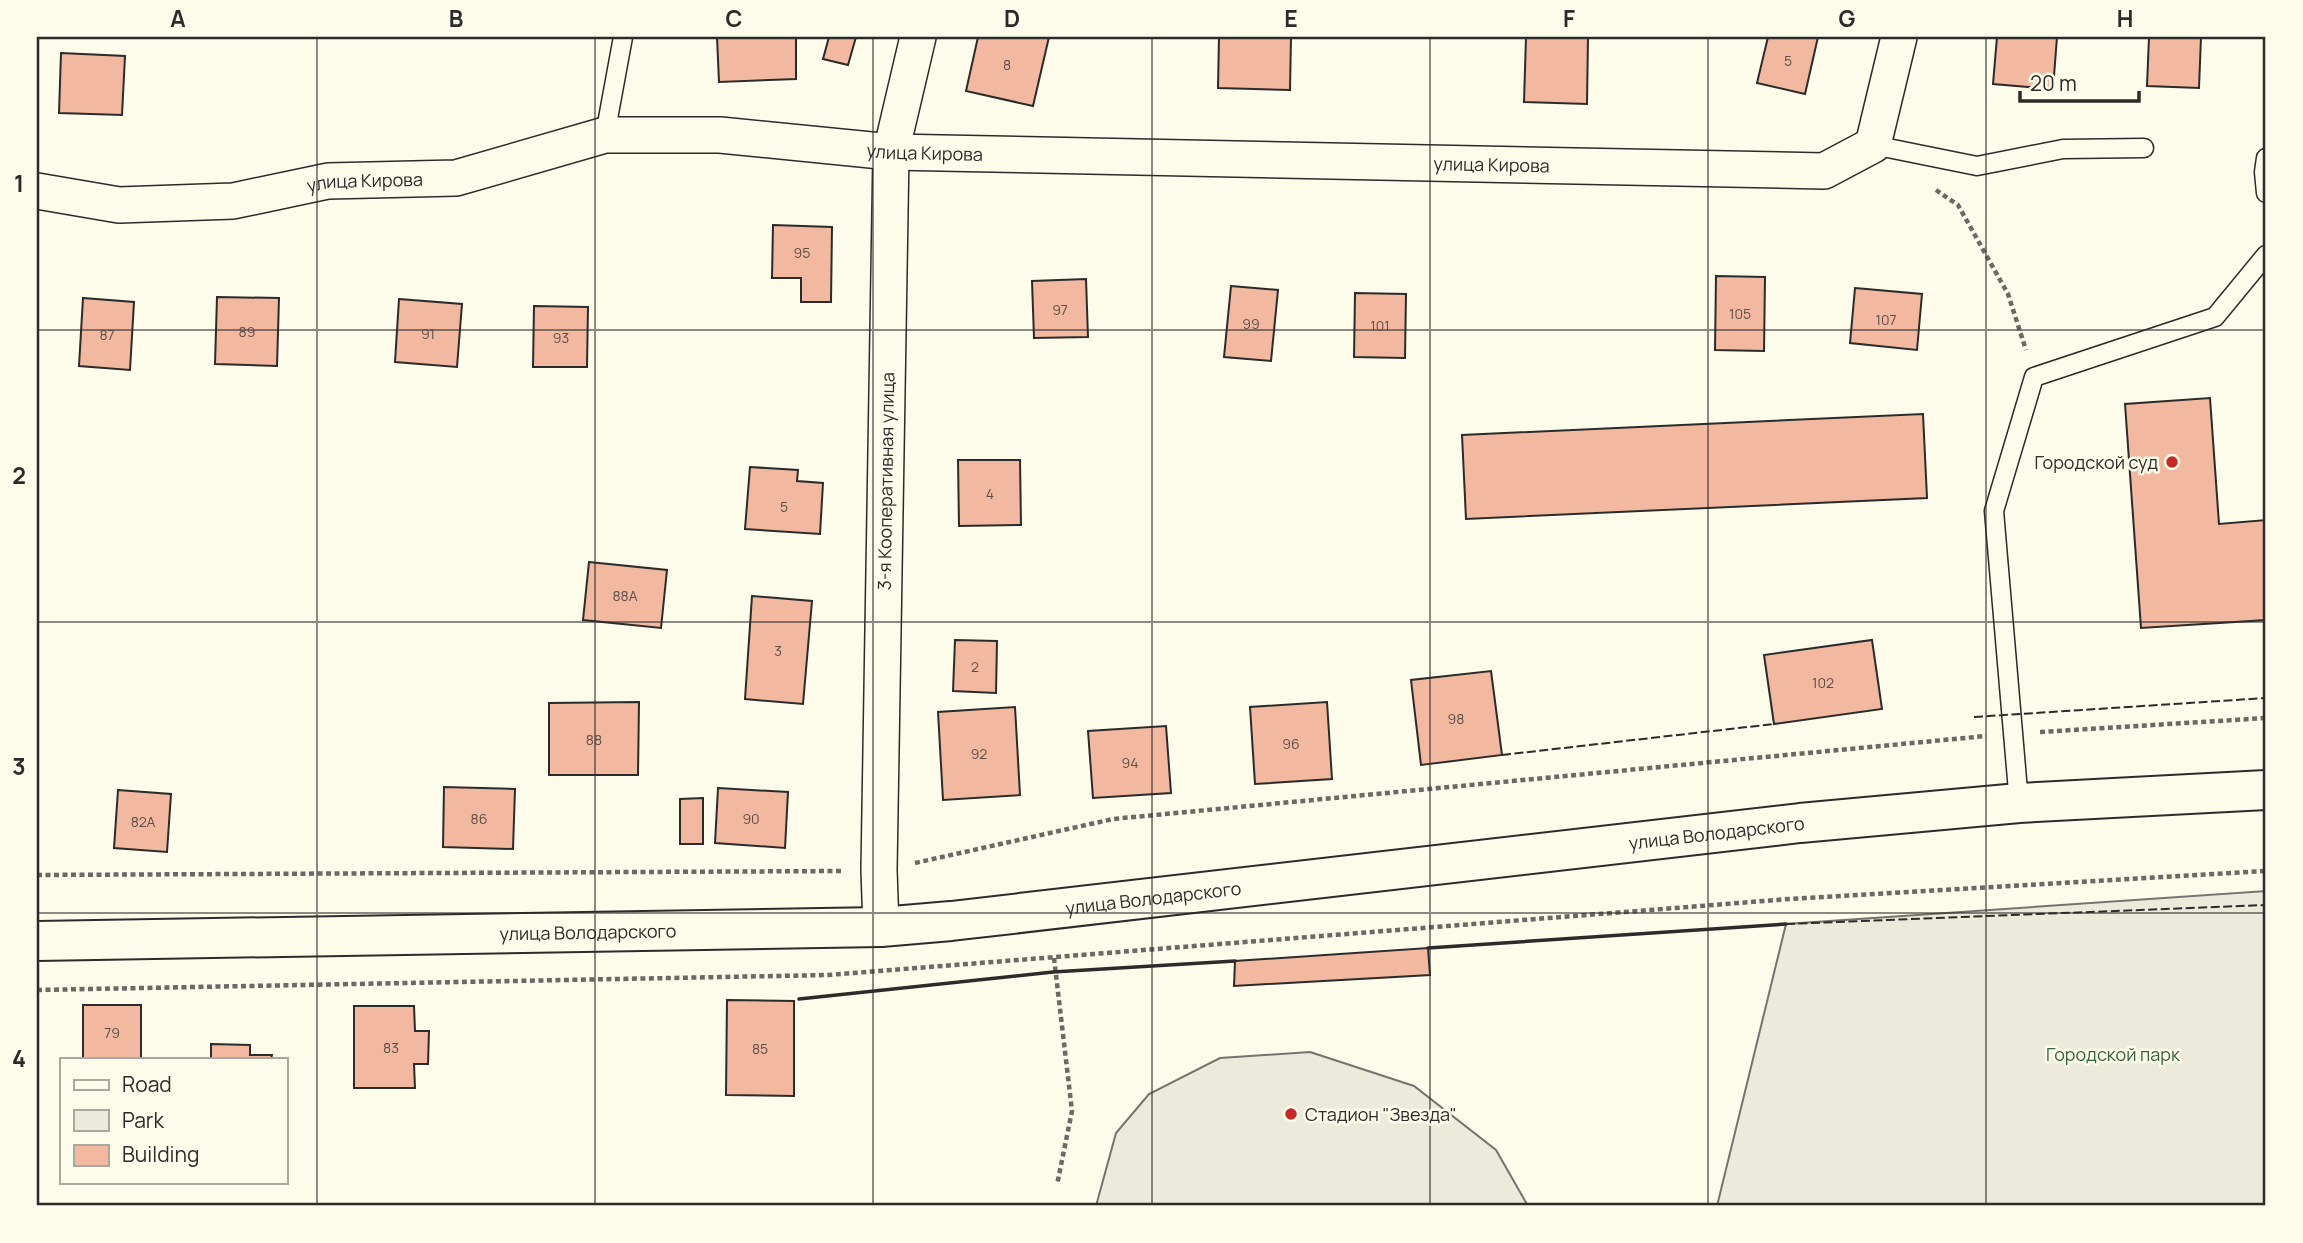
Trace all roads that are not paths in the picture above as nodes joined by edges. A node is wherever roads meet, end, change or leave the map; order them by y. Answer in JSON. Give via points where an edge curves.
{"nodes":[{"id":1,"x":623,"y":37,"type":"edge"},
{"id":2,"x":918,"y":37,"type":"edge"},
{"id":3,"x":1899,"y":37,"type":"edge"},
{"id":4,"x":605,"y":135,"type":"junction"},
{"id":5,"x":1873,"y":145,"type":"junction"},
{"id":6,"x":2144,"y":148,"type":"dead end"},
{"id":7,"x":891,"y":152,"type":"junction"},
{"id":8,"x":2266,"y":158,"type":"edge"},
{"id":9,"x":37,"y":191,"type":"edge"},
{"id":10,"x":2266,"y":193,"type":"edge"},
{"id":11,"x":2266,"y":255,"type":"edge"},
{"id":12,"x":2266,"y":790,"type":"edge"},
{"id":13,"x":2019,"y":803,"type":"junction"},
{"id":14,"x":881,"y":927,"type":"junction"},
{"id":15,"x":37,"y":941,"type":"edge"}],
"edges":[{"from":1,"to":4,"type":"lane"},
{"from":2,"to":7,"type":"street","name":"3-я Кооперативная улица"},
{"from":3,"to":5,"type":"street"},
{"from":4,"to":7,"type":"street","name":"улица Кирова","via":[[720,135]]},
{"from":4,"to":9,"type":"street","name":"улица Кирова","via":[[456,178],[328,181],[233,201],[120,205]]},
{"from":5,"to":6,"type":"lane","via":[[1977,166],[2063,149]]},
{"from":5,"to":7,"type":"street","name":"улица Кирова","via":[[1824,171]]},
{"from":7,"to":14,"type":"street","name":"3-я Кооперативная улица"},
{"from":8,"to":10,"type":"lane"},
{"from":11,"to":13,"type":"lane","via":[[2215,317],[2034,377],[1994,512]]},
{"from":12,"to":13,"type":"street","name":"улица Володарского"},
{"from":13,"to":14,"type":"street","name":"улица Володарского","via":[[1800,823]]},
{"from":14,"to":15,"type":"street","name":"улица Володарского"}]}
